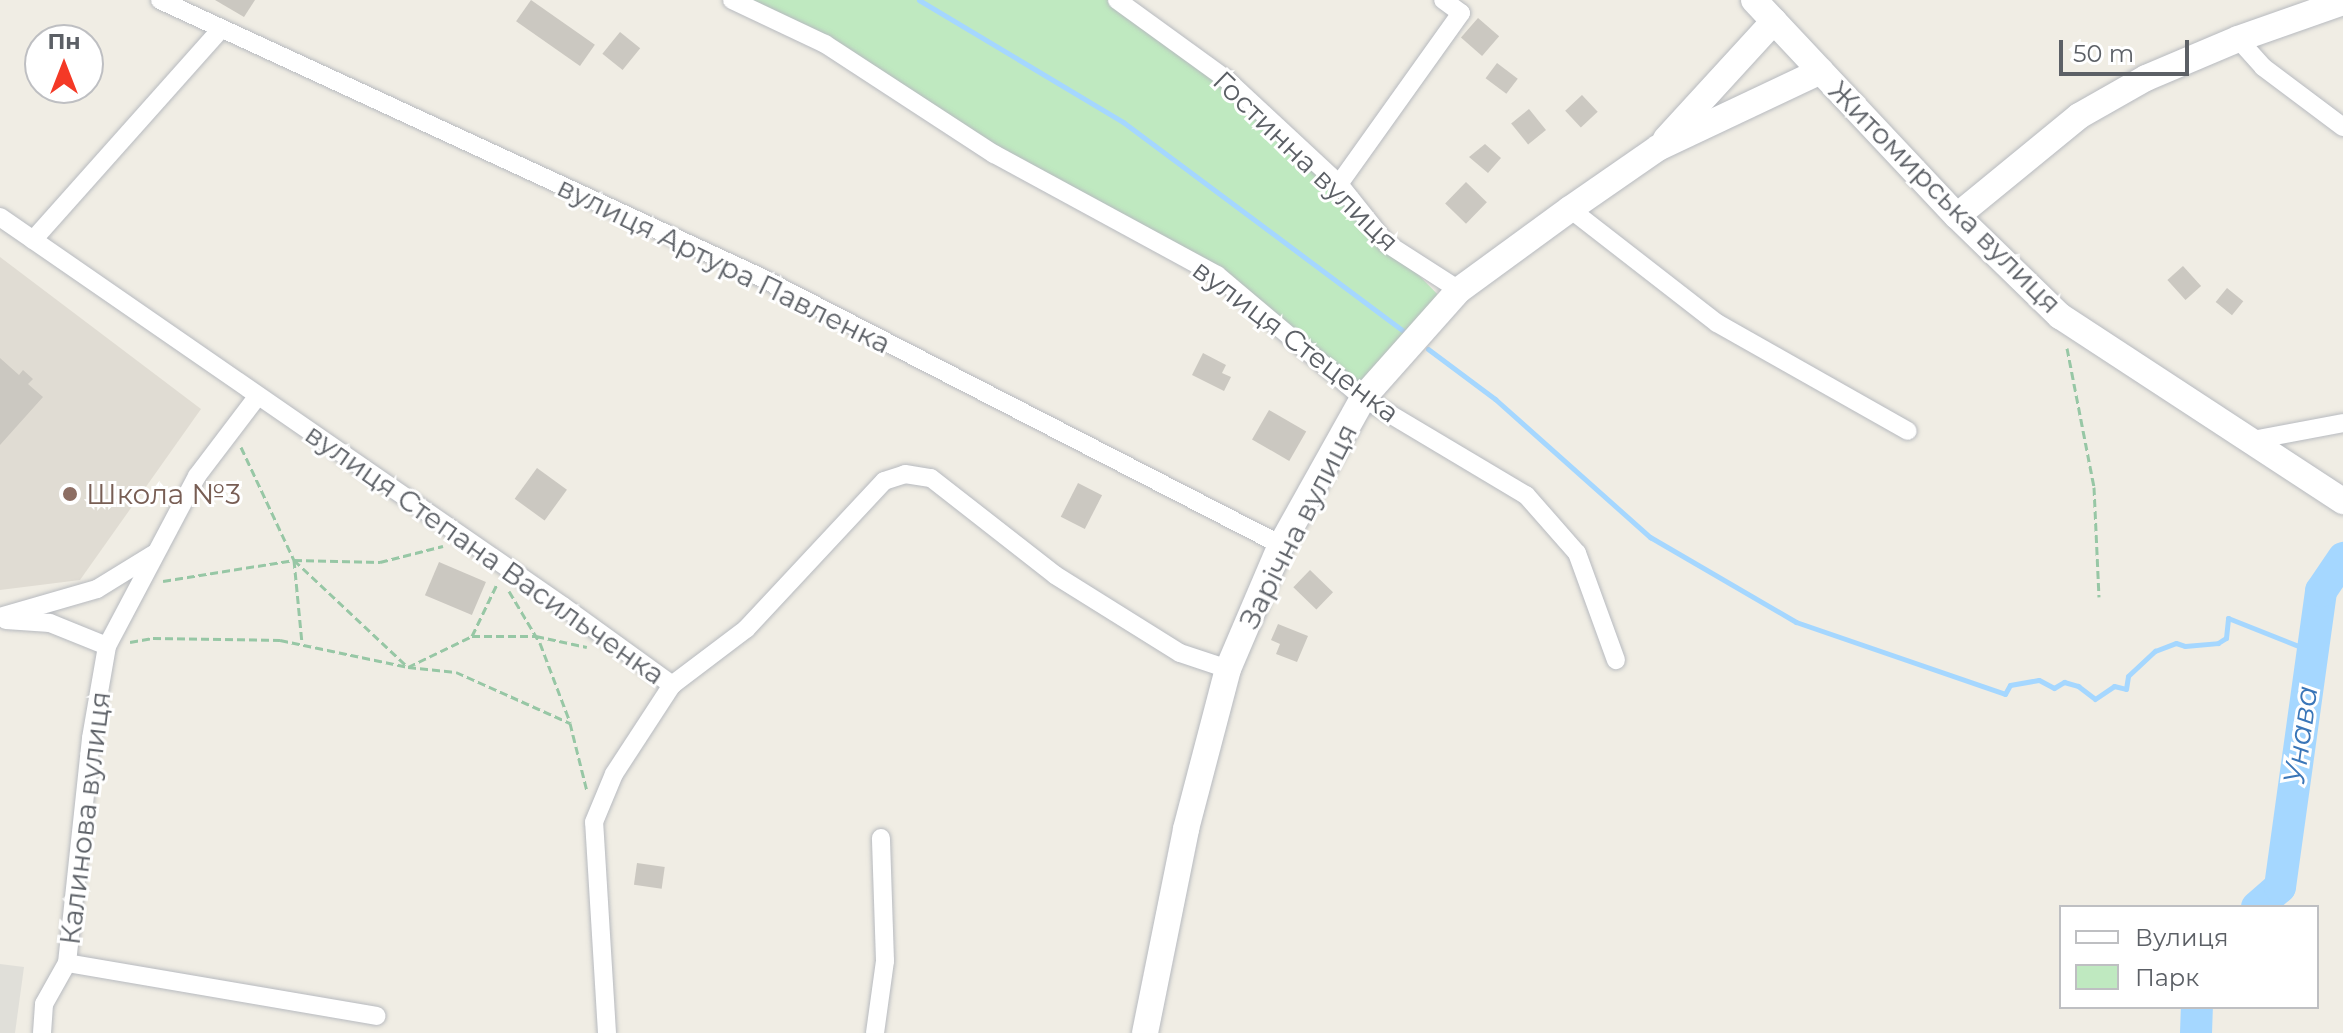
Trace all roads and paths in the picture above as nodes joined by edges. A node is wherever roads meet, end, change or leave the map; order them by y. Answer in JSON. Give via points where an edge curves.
{"nodes":[{"id":1,"x":160,"y":0,"type":"edge"},
{"id":2,"x":732,"y":0,"type":"edge"},
{"id":3,"x":1117,"y":0,"type":"edge"},
{"id":4,"x":1443,"y":0,"type":"edge"},
{"id":5,"x":1754,"y":0,"type":"edge"},
{"id":6,"x":2343,"y":2,"type":"edge"},
{"id":7,"x":1774,"y":21,"type":"junction"},
{"id":8,"x":220,"y":30,"type":"junction"},
{"id":9,"x":2238,"y":39,"type":"junction"},
{"id":10,"x":1821,"y":71,"type":"junction"},
{"id":11,"x":2343,"y":127,"type":"edge"},
{"id":12,"x":1658,"y":148,"type":"junction"},
{"id":13,"x":1339,"y":184,"type":"junction"},
{"id":14,"x":1570,"y":209,"type":"junction"},
{"id":15,"x":1957,"y":216,"type":"junction"},
{"id":16,"x":0,"y":217,"type":"edge"},
{"id":17,"x":33,"y":240,"type":"junction"},
{"id":18,"x":1459,"y":290,"type":"junction"},
{"id":19,"x":2060,"y":316,"type":"junction"},
{"id":20,"x":257,"y":397,"type":"junction"},
{"id":21,"x":1363,"y":398,"type":"junction"},
{"id":22,"x":2343,"y":423,"type":"edge"},
{"id":23,"x":233,"y":429,"type":"junction"},
{"id":24,"x":1908,"y":431,"type":"dead end"},
{"id":25,"x":2248,"y":441,"type":"junction"},
{"id":26,"x":2343,"y":501,"type":"edge"},
{"id":27,"x":467,"y":540,"type":"junction"},
{"id":28,"x":1281,"y":545,"type":"junction"},
{"id":29,"x":155,"y":554,"type":"junction"},
{"id":30,"x":487,"y":554,"type":"junction"},
{"id":31,"x":294,"y":560,"type":"junction"},
{"id":32,"x":139,"y":585,"type":"junction"},
{"id":33,"x":508,"y":588,"type":"dead end"},
{"id":34,"x":2099,"y":597,"type":"dead end"},
{"id":35,"x":0,"y":618,"type":"edge"},
{"id":36,"x":472,"y":636,"type":"junction"},
{"id":37,"x":536,"y":636,"type":"junction"},
{"id":38,"x":303,"y":645,"type":"junction"},
{"id":39,"x":107,"y":646,"type":"junction"},
{"id":40,"x":591,"y":648,"type":"dead end"},
{"id":41,"x":1616,"y":660,"type":"dead end"},
{"id":42,"x":408,"y":667,"type":"junction"},
{"id":43,"x":1228,"y":669,"type":"junction"},
{"id":44,"x":672,"y":685,"type":"junction"},
{"id":45,"x":570,"y":723,"type":"junction"},
{"id":46,"x":594,"y":822,"type":"junction"},
{"id":47,"x":881,"y":838,"type":"dead end"},
{"id":48,"x":67,"y":963,"type":"junction"},
{"id":49,"x":376,"y":1016,"type":"dead end"},
{"id":50,"x":42,"y":1033,"type":"edge"},
{"id":51,"x":607,"y":1033,"type":"edge"},
{"id":52,"x":875,"y":1033,"type":"edge"},
{"id":53,"x":1145,"y":1033,"type":"edge"}],
"edges":[{"from":1,"to":8,"type":"street","name":"вулиця Артура Павленка"},
{"from":2,"to":21,"type":"street","name":"вулиця Стеценка","via":[[825,44],[994,154],[1217,275]]},
{"from":3,"to":13,"type":"street","name":"Гостинна вулиця","via":[[1226,79]]},
{"from":4,"to":13,"type":"street","via":[[1461,13]]},
{"from":5,"to":7,"type":"street","name":"Житомирська вулиця"},
{"from":6,"to":9,"type":"street"},
{"from":7,"to":10,"type":"street","name":"Житомирська вулиця"},
{"from":7,"to":12,"type":"street","name":"Зарічна вулиця"},
{"from":8,"to":17,"type":"street"},
{"from":8,"to":28,"type":"street","name":"вулиця Артура Павленка","via":[[760,277]]},
{"from":9,"to":11,"type":"street","via":[[2263,67]]},
{"from":9,"to":15,"type":"street","via":[[2146,78],[2079,116]]},
{"from":10,"to":12,"type":"street","name":"Зарічна вулиця"},
{"from":10,"to":15,"type":"street","name":"Житомирська вулиця"},
{"from":12,"to":14,"type":"street","name":"Зарічна вулиця"},
{"from":13,"to":18,"type":"street","name":"Гостинна вулиця","via":[[1386,243]]},
{"from":14,"to":18,"type":"street","name":"Зарічна вулиця"},
{"from":14,"to":24,"type":"street","via":[[1717,323]]},
{"from":15,"to":19,"type":"street","name":"Житомирська вулиця"},
{"from":16,"to":17,"type":"street","name":"вулиця Степана Васильченка"},
{"from":17,"to":20,"type":"street","name":"вулиця Степана Васильченка"},
{"from":18,"to":21,"type":"street","name":"Зарічна вулиця"},
{"from":19,"to":25,"type":"street","name":"Житомирська вулиця"},
{"from":19,"to":34,"type":"path","via":[[2094,487]]},
{"from":20,"to":23,"type":"street","name":"Калинова вулиця"},
{"from":20,"to":27,"type":"street","name":"вулиця Степана Васильченка"},
{"from":21,"to":28,"type":"street","name":"Зарічна вулиця"},
{"from":21,"to":41,"type":"street","name":"вулиця Стеценка","via":[[1526,495],[1577,553]]},
{"from":22,"to":25,"type":"street"},
{"from":23,"to":29,"type":"street","name":"Калинова вулиця","via":[[197,476]]},
{"from":23,"to":31,"type":"path"},
{"from":25,"to":26,"type":"street","name":"Житомирська вулиця"},
{"from":27,"to":30,"type":"street","name":"вулиця Степана Васильченка"},
{"from":27,"to":31,"type":"path","via":[[380,562]]},
{"from":28,"to":43,"type":"street","name":"Зарічна вулиця"},
{"from":29,"to":32,"type":"street","name":"Калинова вулиця"},
{"from":29,"to":35,"type":"street","via":[[97,589]]},
{"from":30,"to":36,"type":"path","via":[[501,577]]},
{"from":30,"to":44,"type":"street","name":"вулиця Степана Васильченка"},
{"from":31,"to":32,"type":"path"},
{"from":31,"to":38,"type":"path"},
{"from":31,"to":42,"type":"path"},
{"from":32,"to":39,"type":"street","name":"Калинова вулиця"},
{"from":33,"to":37,"type":"path"},
{"from":35,"to":39,"type":"street","via":[[50,623]]},
{"from":36,"to":37,"type":"path"},
{"from":36,"to":42,"type":"path"},
{"from":37,"to":40,"type":"path"},
{"from":37,"to":45,"type":"path"},
{"from":38,"to":39,"type":"path","via":[[153,638]]},
{"from":38,"to":42,"type":"path"},
{"from":39,"to":48,"type":"street","name":"Калинова вулиця","via":[[91,738]]},
{"from":42,"to":45,"type":"path","via":[[456,672]]},
{"from":43,"to":44,"type":"street","name":"вулиця Степана Васильченка","via":[[1170,646],[1055,575],[931,478],[905,474],[884,481],[746,629]]},
{"from":43,"to":53,"type":"street","name":"Зарічна вулиця","via":[[1186,829]]},
{"from":44,"to":46,"type":"street","via":[[614,774]]},
{"from":45,"to":46,"type":"path"},
{"from":46,"to":51,"type":"street"},
{"from":47,"to":52,"type":"street","via":[[885,961]]},
{"from":48,"to":49,"type":"street"},
{"from":48,"to":50,"type":"street","name":"Калинова вулиця","via":[[44,1004]]}]}
